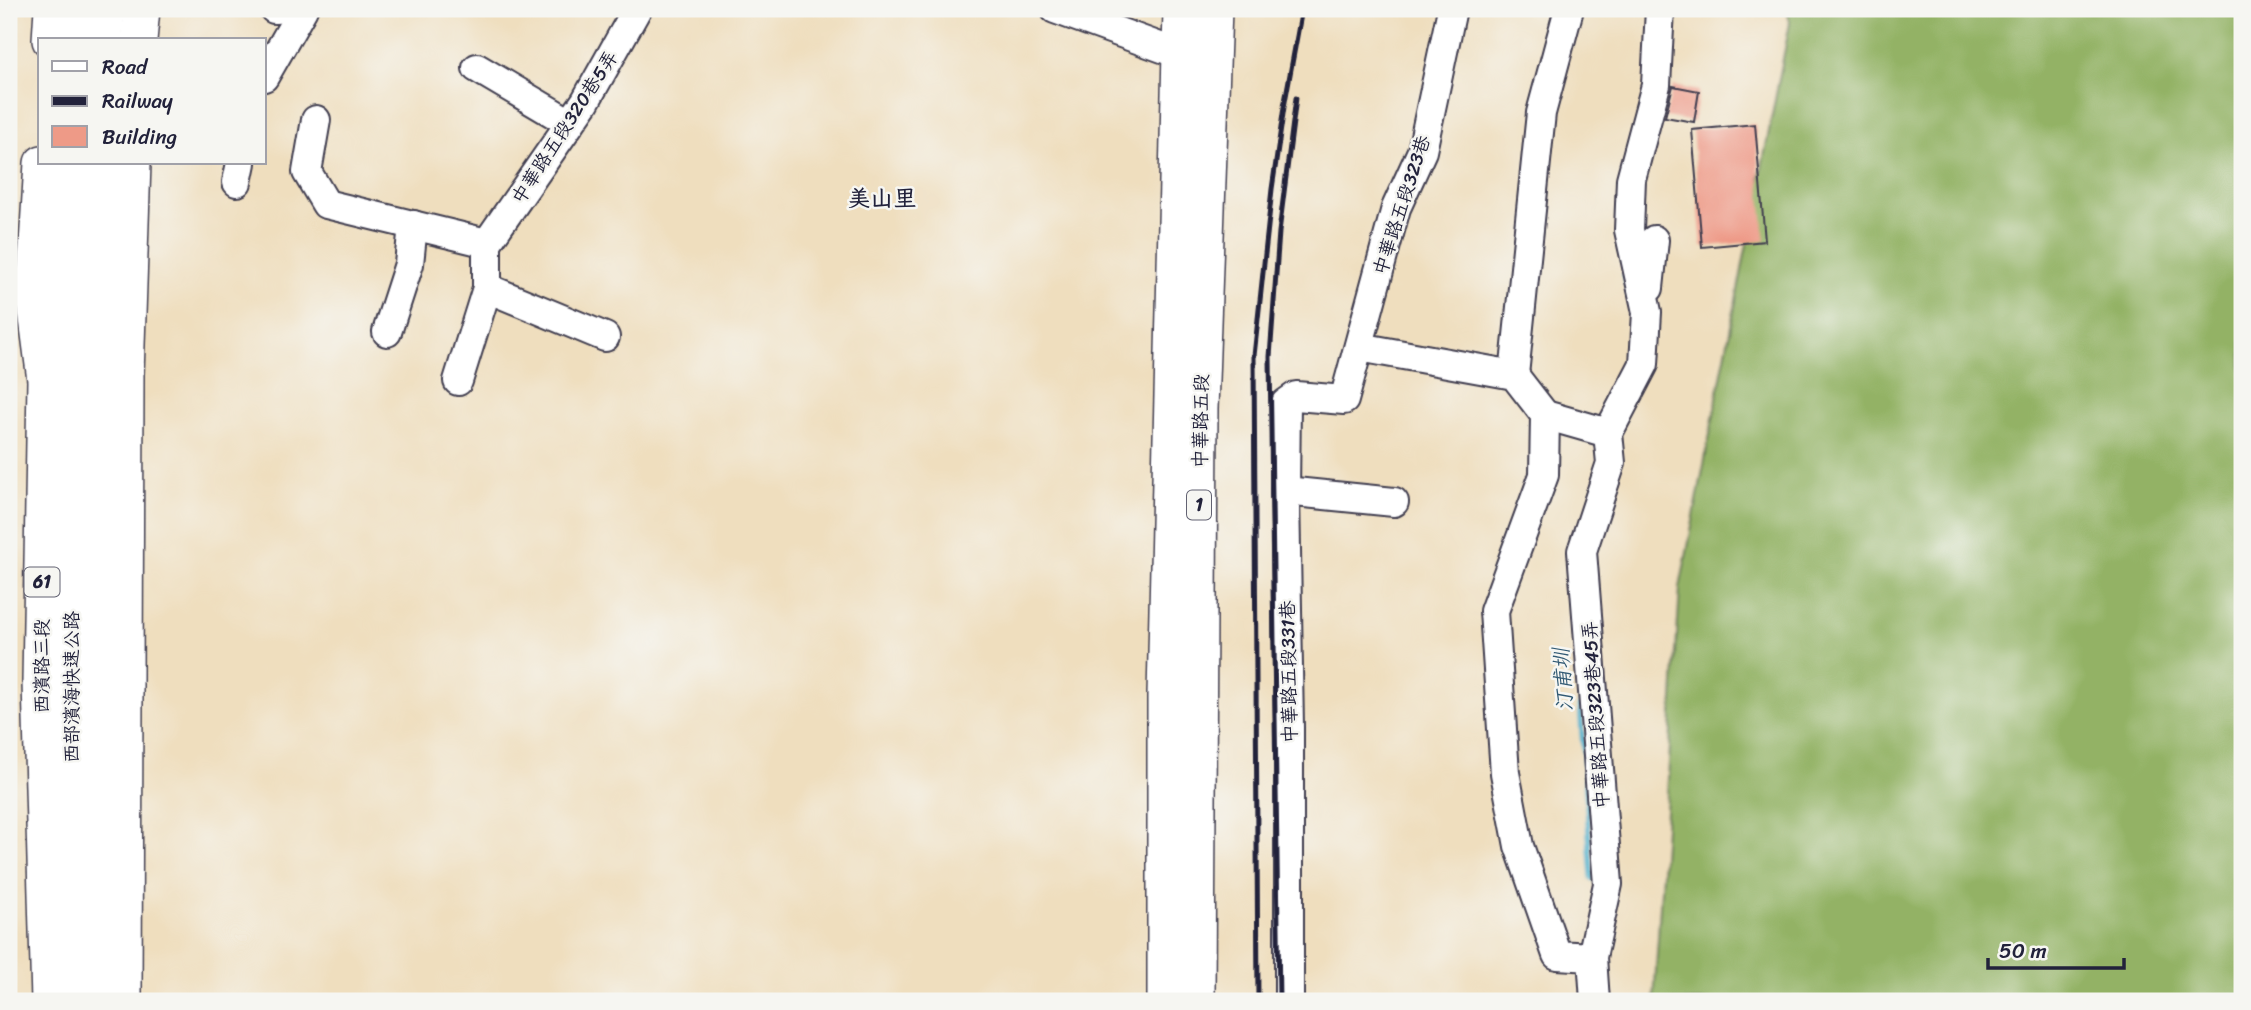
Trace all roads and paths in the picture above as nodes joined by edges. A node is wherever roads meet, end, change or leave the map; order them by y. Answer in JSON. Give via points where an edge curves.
{"nodes":[{"id":1,"x":52,"y":9,"type":"edge"},
{"id":2,"x":78,"y":9,"type":"edge"},
{"id":3,"x":106,"y":9,"type":"edge"},
{"id":4,"x":112,"y":9,"type":"edge"},
{"id":5,"x":142,"y":9,"type":"edge"},
{"id":6,"x":303,"y":9,"type":"edge"},
{"id":7,"x":637,"y":9,"type":"edge"},
{"id":8,"x":1055,"y":9,"type":"edge"},
{"id":9,"x":1181,"y":9,"type":"edge"},
{"id":10,"x":1214,"y":9,"type":"edge"},
{"id":11,"x":1452,"y":9,"type":"edge"},
{"id":12,"x":1569,"y":9,"type":"edge"},
{"id":13,"x":1660,"y":9,"type":"edge"},
{"id":14,"x":50,"y":38,"type":"edge"},
{"id":15,"x":76,"y":38,"type":"edge"},
{"id":16,"x":103,"y":38,"type":"edge"},
{"id":17,"x":112,"y":38,"type":"edge"},
{"id":18,"x":139,"y":38,"type":"edge"},
{"id":19,"x":1196,"y":54,"type":"junction"},
{"id":20,"x":477,"y":68,"type":"dead end"},
{"id":21,"x":266,"y":74,"type":"edge"},
{"id":22,"x":317,"y":120,"type":"dead end"},
{"id":23,"x":570,"y":122,"type":"junction"},
{"id":24,"x":42,"y":164,"type":"edge"},
{"id":25,"x":65,"y":164,"type":"edge"},
{"id":26,"x":71,"y":164,"type":"edge"},
{"id":27,"x":99,"y":164,"type":"edge"},
{"id":28,"x":115,"y":164,"type":"edge"},
{"id":29,"x":133,"y":164,"type":"edge"},
{"id":30,"x":413,"y":225,"type":"junction"},
{"id":31,"x":1654,"y":240,"type":"dead end"},
{"id":32,"x":487,"y":243,"type":"junction"},
{"id":33,"x":487,"y":288,"type":"junction"},
{"id":34,"x":1647,"y":312,"type":"junction"},
{"id":35,"x":387,"y":332,"type":"dead end"},
{"id":36,"x":605,"y":337,"type":"dead end"},
{"id":37,"x":1359,"y":346,"type":"junction"},
{"id":38,"x":1514,"y":374,"type":"junction"},
{"id":39,"x":126,"y":375,"type":"junction"},
{"id":40,"x":45,"y":380,"type":"junction"},
{"id":41,"x":458,"y":381,"type":"dead end"},
{"id":42,"x":1344,"y":400,"type":"joint"},
{"id":43,"x":1545,"y":415,"type":"junction"},
{"id":44,"x":1608,"y":433,"type":"junction"},
{"id":45,"x":1285,"y":491,"type":"junction"},
{"id":46,"x":1394,"y":502,"type":"dead end"},
{"id":47,"x":1181,"y":695,"type":"junction"},
{"id":48,"x":1592,"y":957,"type":"junction"},
{"id":49,"x":120,"y":1000,"type":"edge"},
{"id":50,"x":49,"y":1001,"type":"edge"},
{"id":51,"x":74,"y":1001,"type":"edge"},
{"id":52,"x":1165,"y":1001,"type":"edge"},
{"id":53,"x":1197,"y":1001,"type":"edge"},
{"id":54,"x":1289,"y":1001,"type":"edge"},
{"id":55,"x":1595,"y":1001,"type":"edge"}],
"edges":[{"from":1,"to":14,"type":"main road"},
{"from":2,"to":15,"type":"highway"},
{"from":3,"to":16,"type":"highway"},
{"from":4,"to":17,"type":"highway"},
{"from":5,"to":18,"type":"main road"},
{"from":6,"to":21,"type":"lane"},
{"from":7,"to":23,"type":"lane","name":"中華路五段320巷5弄"},
{"from":8,"to":19,"type":"lane"},
{"from":9,"to":19,"type":"main road","name":"中華路五段","number":"1"},
{"from":10,"to":19,"type":"main road","name":"中華路五段","number":"1"},
{"from":11,"to":37,"type":"lane","name":"中華路五段323巷","via":[[1422,150],[1396,208]]},
{"from":12,"to":38,"type":"lane","via":[[1541,113]]},
{"from":13,"to":34,"type":"lane","via":[[1656,85],[1630,179],[1629,230]]},
{"from":19,"to":47,"type":"main road","name":"中華路五段","number":"1"},
{"from":20,"to":23,"type":"lane"},
{"from":22,"to":30,"type":"lane","via":[[307,172],[326,204]]},
{"from":23,"to":32,"type":"lane","name":"中華路五段320巷5弄"},
{"from":24,"to":40,"type":"main road","name":"西濱路三段","number":"61","via":[[34,295]]},
{"from":25,"to":40,"type":"highway"},
{"from":26,"to":51,"type":"highway","name":"西部濱海快速公路","number":"61"},
{"from":27,"to":49,"type":"highway","name":"西部濱海快速公路"},
{"from":28,"to":39,"type":"highway"},
{"from":29,"to":39,"type":"main road"},
{"from":30,"to":32,"type":"lane"},
{"from":30,"to":35,"type":"lane","via":[[410,264]]},
{"from":31,"to":34,"type":"lane"},
{"from":32,"to":33,"type":"lane"},
{"from":33,"to":36,"type":"lane"},
{"from":33,"to":41,"type":"lane"},
{"from":34,"to":44,"type":"lane","via":[[1644,364]]},
{"from":37,"to":38,"type":"lane"},
{"from":37,"to":42,"type":"lane","name":"中華路五段323巷"},
{"from":38,"to":43,"type":"lane"},
{"from":39,"to":49,"type":"main road"},
{"from":40,"to":50,"type":"main road","name":"西濱路三段","number":"61","via":[[40,682]]},
{"from":42,"to":45,"type":"lane","name":"中華路五段331巷","via":[[1296,396],[1286,403]]},
{"from":43,"to":44,"type":"lane"},
{"from":43,"to":48,"type":"lane","via":[[1544,475],[1494,611],[1505,773],[1520,846],[1557,956]]},
{"from":44,"to":48,"type":"lane","name":"中華路五段323巷45弄","via":[[1611,463],[1582,551],[1608,884]]},
{"from":45,"to":46,"type":"lane"},
{"from":45,"to":54,"type":"lane","name":"中華路五段331巷"},
{"from":47,"to":52,"type":"main road","name":"中華路五段","number":"1"},
{"from":47,"to":53,"type":"main road","name":"中華路五段","number":"1"},
{"from":48,"to":55,"type":"lane","name":"中華路五段323巷45弄"}]}
